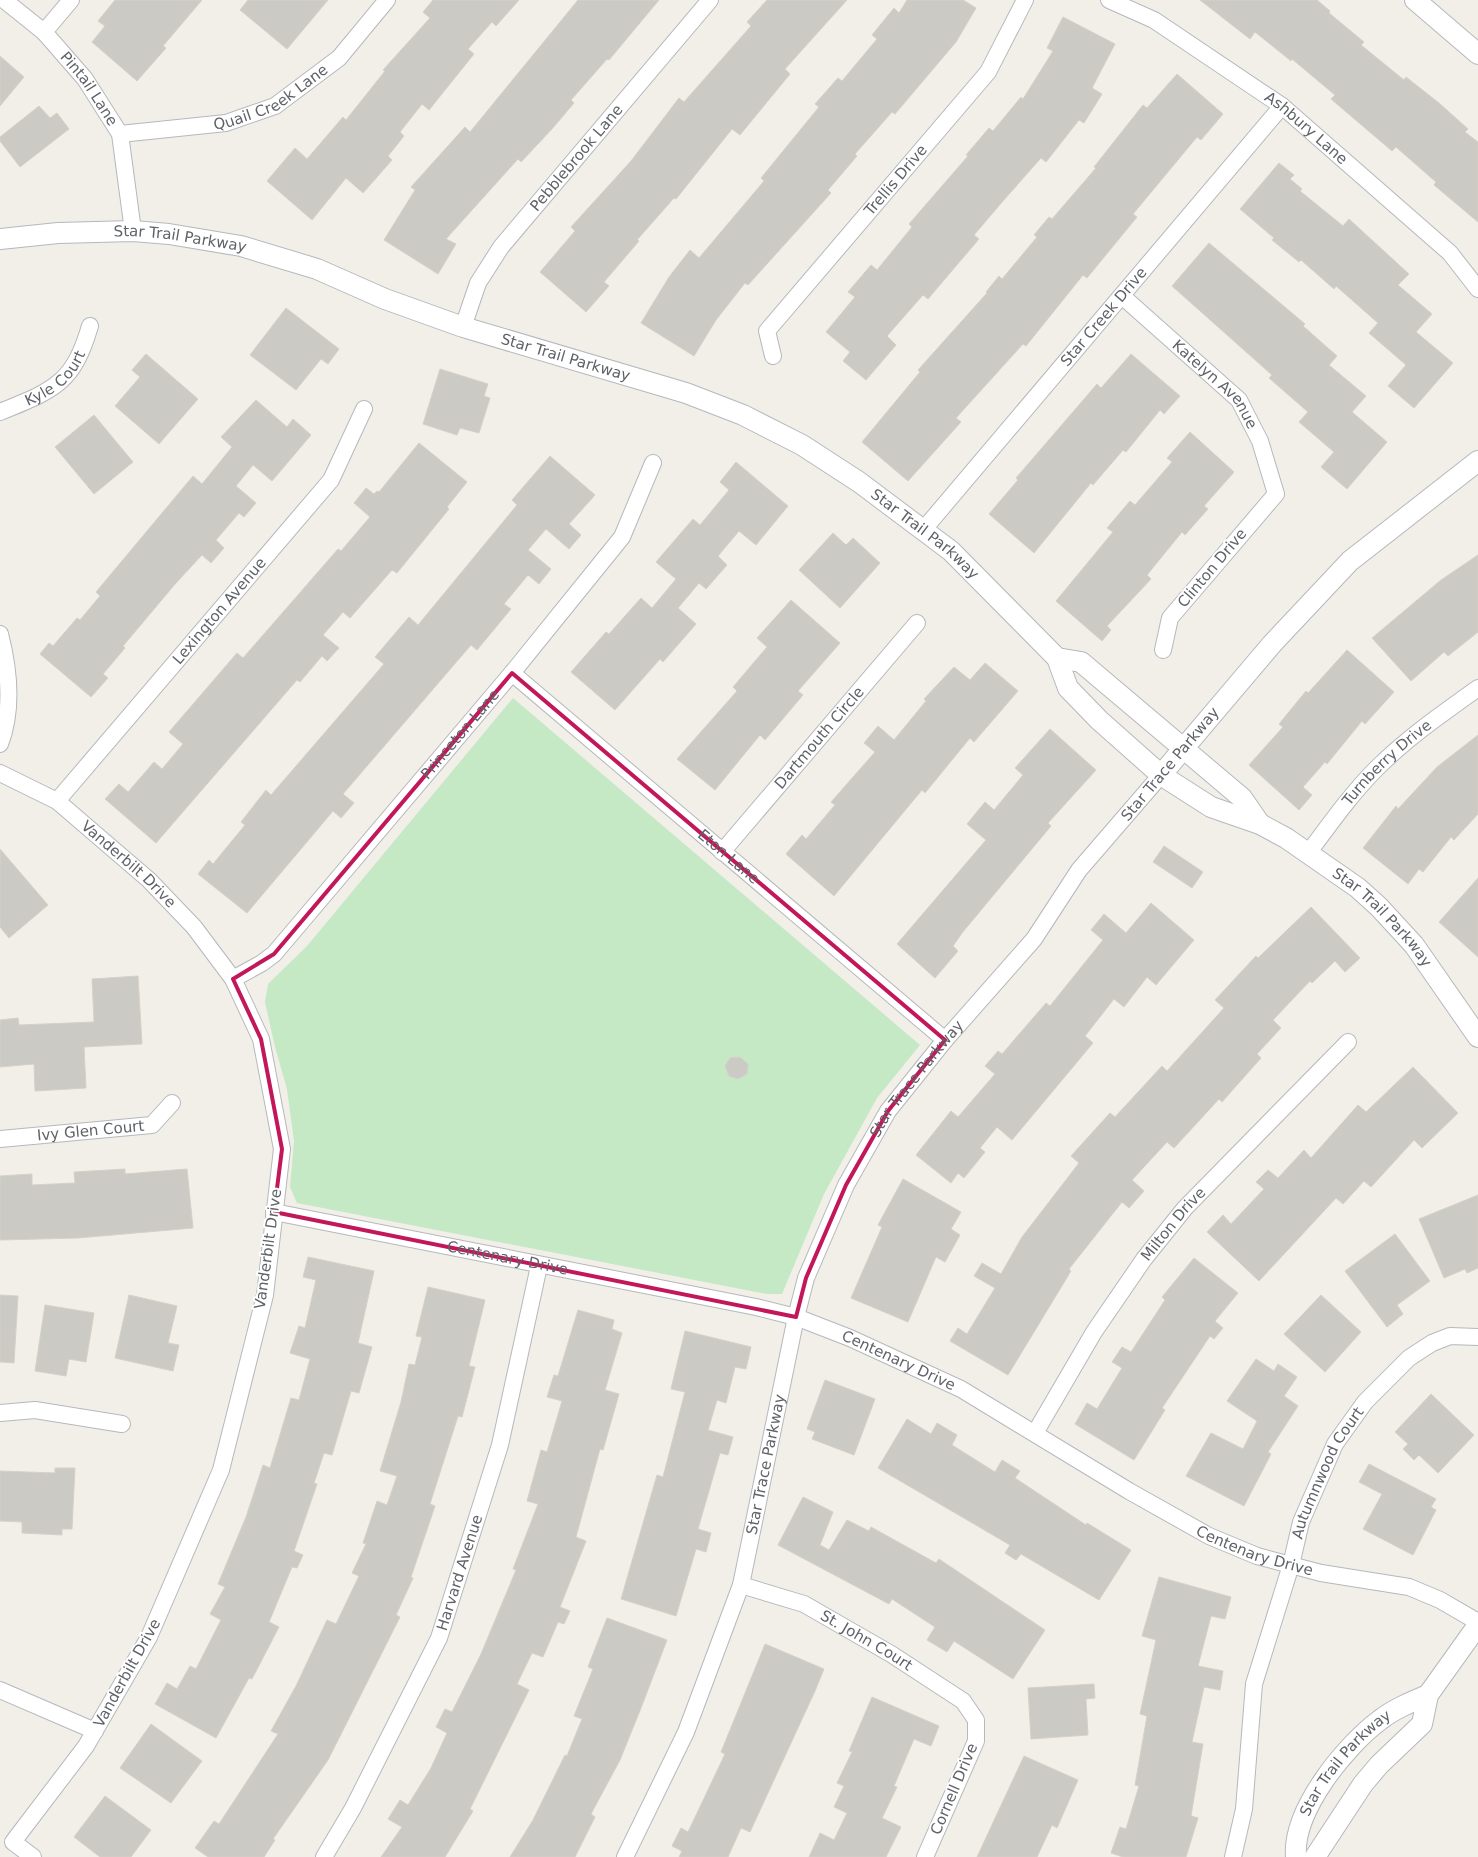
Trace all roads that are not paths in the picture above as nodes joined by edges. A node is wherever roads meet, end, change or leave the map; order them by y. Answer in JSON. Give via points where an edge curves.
{"nodes":[{"id":1,"x":4,"y":0,"type":"edge"},
{"id":2,"x":71,"y":0,"type":"edge"},
{"id":3,"x":387,"y":0,"type":"edge"},
{"id":4,"x":710,"y":0,"type":"edge"},
{"id":5,"x":1024,"y":0,"type":"edge"},
{"id":6,"x":1109,"y":0,"type":"edge"},
{"id":7,"x":1415,"y":0,"type":"edge"},
{"id":8,"x":44,"y":32,"type":"junction"},
{"id":9,"x":1478,"y":54,"type":"edge"},
{"id":10,"x":1282,"y":106,"type":"junction"},
{"id":11,"x":120,"y":134,"type":"junction"},
{"id":12,"x":134,"y":231,"type":"junction"},
{"id":13,"x":0,"y":239,"type":"edge"},
{"id":14,"x":1478,"y":289,"type":"edge"},
{"id":15,"x":1122,"y":296,"type":"junction"},
{"id":16,"x":90,"y":326,"type":"dead end"},
{"id":17,"x":463,"y":327,"type":"junction"},
{"id":18,"x":773,"y":356,"type":"dead end"},
{"id":19,"x":364,"y":409,"type":"dead end"},
{"id":20,"x":0,"y":412,"type":"edge"},
{"id":21,"x":1478,"y":461,"type":"edge"},
{"id":22,"x":653,"y":463,"type":"dead end"},
{"id":23,"x":1276,"y":494,"type":"joint"},
{"id":24,"x":924,"y":529,"type":"junction"},
{"id":25,"x":917,"y":624,"type":"dead end"},
{"id":26,"x":0,"y":634,"type":"edge"},
{"id":27,"x":1163,"y":650,"type":"dead end"},
{"id":28,"x":1057,"y":658,"type":"junction"},
{"id":29,"x":512,"y":673,"type":"junction"},
{"id":30,"x":1478,"y":688,"type":"edge"},
{"id":31,"x":0,"y":744,"type":"edge"},
{"id":32,"x":1183,"y":749,"type":"junction"},
{"id":33,"x":0,"y":772,"type":"edge"},
{"id":34,"x":1161,"y":775,"type":"junction"},
{"id":35,"x":57,"y":801,"type":"junction"},
{"id":36,"x":1260,"y":824,"type":"junction"},
{"id":37,"x":722,"y":852,"type":"junction"},
{"id":38,"x":1309,"y":852,"type":"junction"},
{"id":39,"x":233,"y":979,"type":"junction"},
{"id":40,"x":1476,"y":1029,"type":"edge"},
{"id":41,"x":945,"y":1040,"type":"junction"},
{"id":42,"x":1348,"y":1042,"type":"dead end"},
{"id":43,"x":172,"y":1103,"type":"dead end"},
{"id":44,"x":0,"y":1139,"type":"edge"},
{"id":45,"x":274,"y":1212,"type":"junction"},
{"id":46,"x":538,"y":1266,"type":"junction"},
{"id":47,"x":796,"y":1318,"type":"junction"},
{"id":48,"x":1478,"y":1337,"type":"edge"},
{"id":49,"x":0,"y":1412,"type":"edge"},
{"id":50,"x":122,"y":1424,"type":"dead end"},
{"id":51,"x":1035,"y":1433,"type":"junction"},
{"id":52,"x":1291,"y":1565,"type":"junction"},
{"id":53,"x":741,"y":1585,"type":"junction"},
{"id":54,"x":1478,"y":1624,"type":"edge"},
{"id":55,"x":0,"y":1690,"type":"edge"},
{"id":56,"x":1428,"y":1695,"type":"junction"},
{"id":57,"x":976,"y":1720,"type":"joint"},
{"id":58,"x":94,"y":1731,"type":"junction"},
{"id":59,"x":33,"y":1857,"type":"edge"},
{"id":60,"x":324,"y":1857,"type":"edge"},
{"id":61,"x":625,"y":1857,"type":"edge"},
{"id":62,"x":925,"y":1857,"type":"edge"},
{"id":63,"x":1233,"y":1857,"type":"edge"},
{"id":64,"x":1296,"y":1857,"type":"edge"},
{"id":65,"x":1315,"y":1857,"type":"edge"}],
"edges":[{"from":1,"to":8,"type":"street","name":"Pintail Lane"},
{"from":2,"to":8,"type":"street"},
{"from":3,"to":11,"type":"street","name":"Quail Creek Lane","via":[[339,58],[275,106],[226,123]]},
{"from":4,"to":17,"type":"street","name":"Pebblebrook Lane","via":[[501,247],[478,283]]},
{"from":5,"to":18,"type":"street","name":"Trellis Drive","via":[[988,72],[767,331]]},
{"from":6,"to":10,"type":"street","name":"Ashbury Lane","via":[[1154,20]]},
{"from":7,"to":9,"type":"street"},
{"from":8,"to":11,"type":"street","name":"Pintail Lane","via":[[84,78]]},
{"from":10,"to":14,"type":"street","name":"Ashbury Lane","via":[[1450,253]]},
{"from":10,"to":15,"type":"street","name":"Star Creek Drive"},
{"from":11,"to":12,"type":"street","name":"Pintail Lane"},
{"from":12,"to":13,"type":"street","name":"Star Trail Parkway","via":[[58,232]]},
{"from":12,"to":17,"type":"street","name":"Star Trail Parkway","via":[[203,238],[280,257],[316,269],[385,300]]},
{"from":15,"to":23,"type":"street","name":"Katelyn Avenue","via":[[1239,400],[1260,441]]},
{"from":15,"to":24,"type":"street","name":"Star Creek Drive"},
{"from":16,"to":20,"type":"street","name":"Kyle Court","via":[[82,353],[64,379],[49,390]]},
{"from":17,"to":24,"type":"street","name":"Star Trail Parkway","via":[[664,385],[743,415],[802,445]]},
{"from":19,"to":35,"type":"street","name":"Lexington Avenue","via":[[331,480]]},
{"from":21,"to":32,"type":"street","name":"Star Trace Parkway","via":[[1350,561],[1272,644]]},
{"from":22,"to":29,"type":"street","name":"Princeton Lane","via":[[622,537]]},
{"from":23,"to":27,"type":"street","name":"Clinton Drive","via":[[1170,618]]},
{"from":24,"to":28,"type":"street","name":"Star Trail Parkway","via":[[967,566]]},
{"from":25,"to":37,"type":"street","name":"Dartmouth Circle"},
{"from":26,"to":31,"type":"street","via":[[8,686],[8,712]]},
{"from":28,"to":32,"type":"street","name":"Star Trail Parkway","via":[[1081,662]]},
{"from":28,"to":34,"type":"street","name":"Star Trail Parkway","via":[[1068,688]]},
{"from":29,"to":37,"type":"street","name":"Eton Lane"},
{"from":29,"to":39,"type":"street","name":"Princeton Lane","via":[[274,954]]},
{"from":30,"to":38,"type":"street","name":"Turnberry Drive","via":[[1421,729],[1376,769]]},
{"from":32,"to":34,"type":"street","name":"Star Trace Parkway"},
{"from":32,"to":36,"type":"street","name":"Star Trail Parkway","via":[[1242,798]]},
{"from":33,"to":35,"type":"street","name":"Vanderbilt Drive"},
{"from":34,"to":36,"type":"street","name":"Star Trail Parkway","via":[[1211,807]]},
{"from":34,"to":41,"type":"street","name":"Star Trace Parkway","via":[[1080,870],[1034,939]]},
{"from":35,"to":39,"type":"street","name":"Vanderbilt Drive","via":[[149,880],[194,927]]},
{"from":36,"to":38,"type":"street","name":"Star Trail Parkway"},
{"from":37,"to":41,"type":"street","name":"Eton Lane"},
{"from":38,"to":40,"type":"street","name":"Star Trail Parkway","via":[[1379,906],[1414,945]]},
{"from":39,"to":45,"type":"street","name":"Vanderbilt Drive","via":[[261,1039],[282,1149]]},
{"from":41,"to":47,"type":"street","name":"Star Trace Parkway","via":[[888,1111],[846,1185],[806,1278]]},
{"from":42,"to":51,"type":"street","name":"Milton Drive","via":[[1173,1223],[1144,1259],[1094,1332]]},
{"from":43,"to":44,"type":"street","name":"Ivy Glen Court","via":[[152,1125]]},
{"from":45,"to":46,"type":"street","name":"Centenary Drive"},
{"from":45,"to":58,"type":"street","name":"Vanderbilt Drive","via":[[264,1295],[221,1470],[149,1637]]},
{"from":46,"to":47,"type":"street","name":"Centenary Drive","via":[[756,1307]]},
{"from":46,"to":60,"type":"street","name":"Harvard Avenue","via":[[500,1445],[439,1638],[353,1808]]},
{"from":47,"to":51,"type":"street","name":"Centenary Drive","via":[[934,1376]]},
{"from":47,"to":53,"type":"street","name":"Star Trace Parkway"},
{"from":48,"to":52,"type":"street","name":"Autumnwood Court","via":[[1450,1336],[1408,1358],[1354,1415],[1334,1444],[1301,1522]]},
{"from":49,"to":50,"type":"street","via":[[35,1410]]},
{"from":51,"to":52,"type":"street","name":"Centenary Drive","via":[[1209,1536],[1257,1556]]},
{"from":52,"to":54,"type":"street","name":"Centenary Drive","via":[[1408,1587],[1440,1600]]},
{"from":52,"to":63,"type":"street","name":"Autumnwood Court","via":[[1254,1684],[1244,1809]]},
{"from":53,"to":57,"type":"street","name":"St. John Court","via":[[804,1604],[891,1654],[963,1701]]},
{"from":53,"to":61,"type":"street","name":"Star Trace Parkway","via":[[686,1732]]},
{"from":54,"to":56,"type":"street","name":"Star Trail Parkway"},
{"from":55,"to":58,"type":"street"},
{"from":56,"to":64,"type":"street","name":"Star Trail Parkway","via":[[1381,1719],[1360,1736],[1340,1760],[1323,1782],[1300,1827]]},
{"from":56,"to":65,"type":"street","name":"Star Trail Parkway","via":[[1422,1724],[1363,1784]]},
{"from":57,"to":62,"type":"street","name":"Cornell Drive","via":[[976,1741]]},
{"from":58,"to":59,"type":"street","name":"Vanderbilt Drive","via":[[13,1842]]}]}
